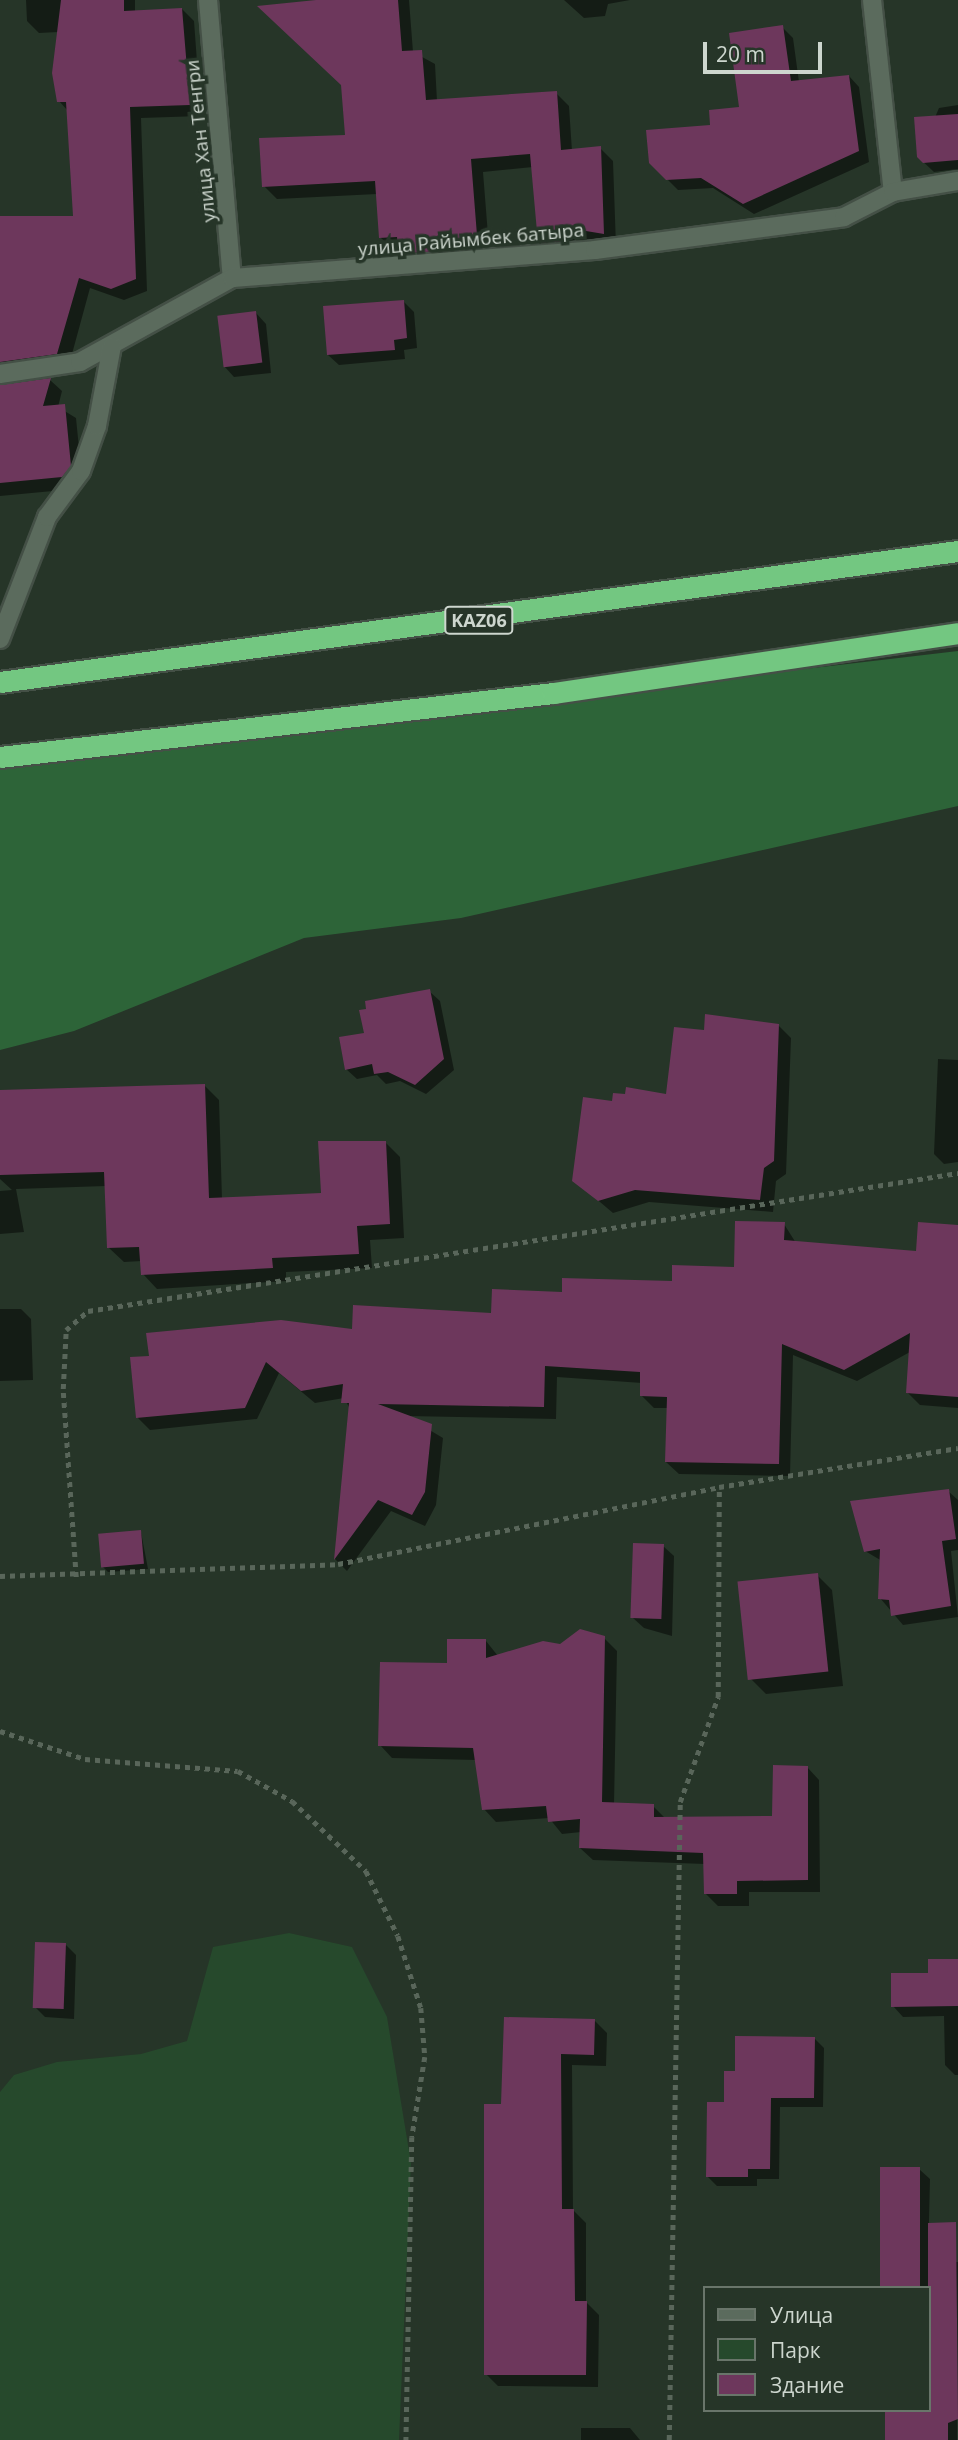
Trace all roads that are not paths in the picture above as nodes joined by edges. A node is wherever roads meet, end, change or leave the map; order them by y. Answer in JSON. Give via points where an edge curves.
{"nodes":[{"id":1,"x":208,"y":0,"type":"edge"},
{"id":2,"x":872,"y":0,"type":"edge"},
{"id":3,"x":958,"y":181,"type":"edge"},
{"id":4,"x":893,"y":192,"type":"junction"},
{"id":5,"x":232,"y":278,"type":"junction"},
{"id":6,"x":111,"y":346,"type":"junction"},
{"id":7,"x":0,"y":374,"type":"edge"},
{"id":8,"x":958,"y":551,"type":"edge"},
{"id":9,"x":958,"y":633,"type":"edge"},
{"id":10,"x":0,"y":639,"type":"edge"},
{"id":11,"x":0,"y":682,"type":"edge"},
{"id":12,"x":0,"y":757,"type":"edge"}],
"edges":[{"from":1,"to":5,"type":"street","name":"улица Хан Тенгри"},
{"from":2,"to":4,"type":"street"},
{"from":3,"to":4,"type":"street","name":"улица Райымбек батыра"},
{"from":4,"to":5,"type":"street","name":"улица Райымбек батыра","via":[[844,217],[595,250]]},
{"from":5,"to":6,"type":"street","name":"улица Райымбек батыра"},
{"from":6,"to":7,"type":"street","name":"улица Райымбек батыра","via":[[80,362]]},
{"from":6,"to":10,"type":"street","via":[[97,426],[81,471],[47,517]]},
{"from":8,"to":11,"type":"highway","number":"KАZ06"},
{"from":9,"to":12,"type":"highway","via":[[553,693]]}]}
